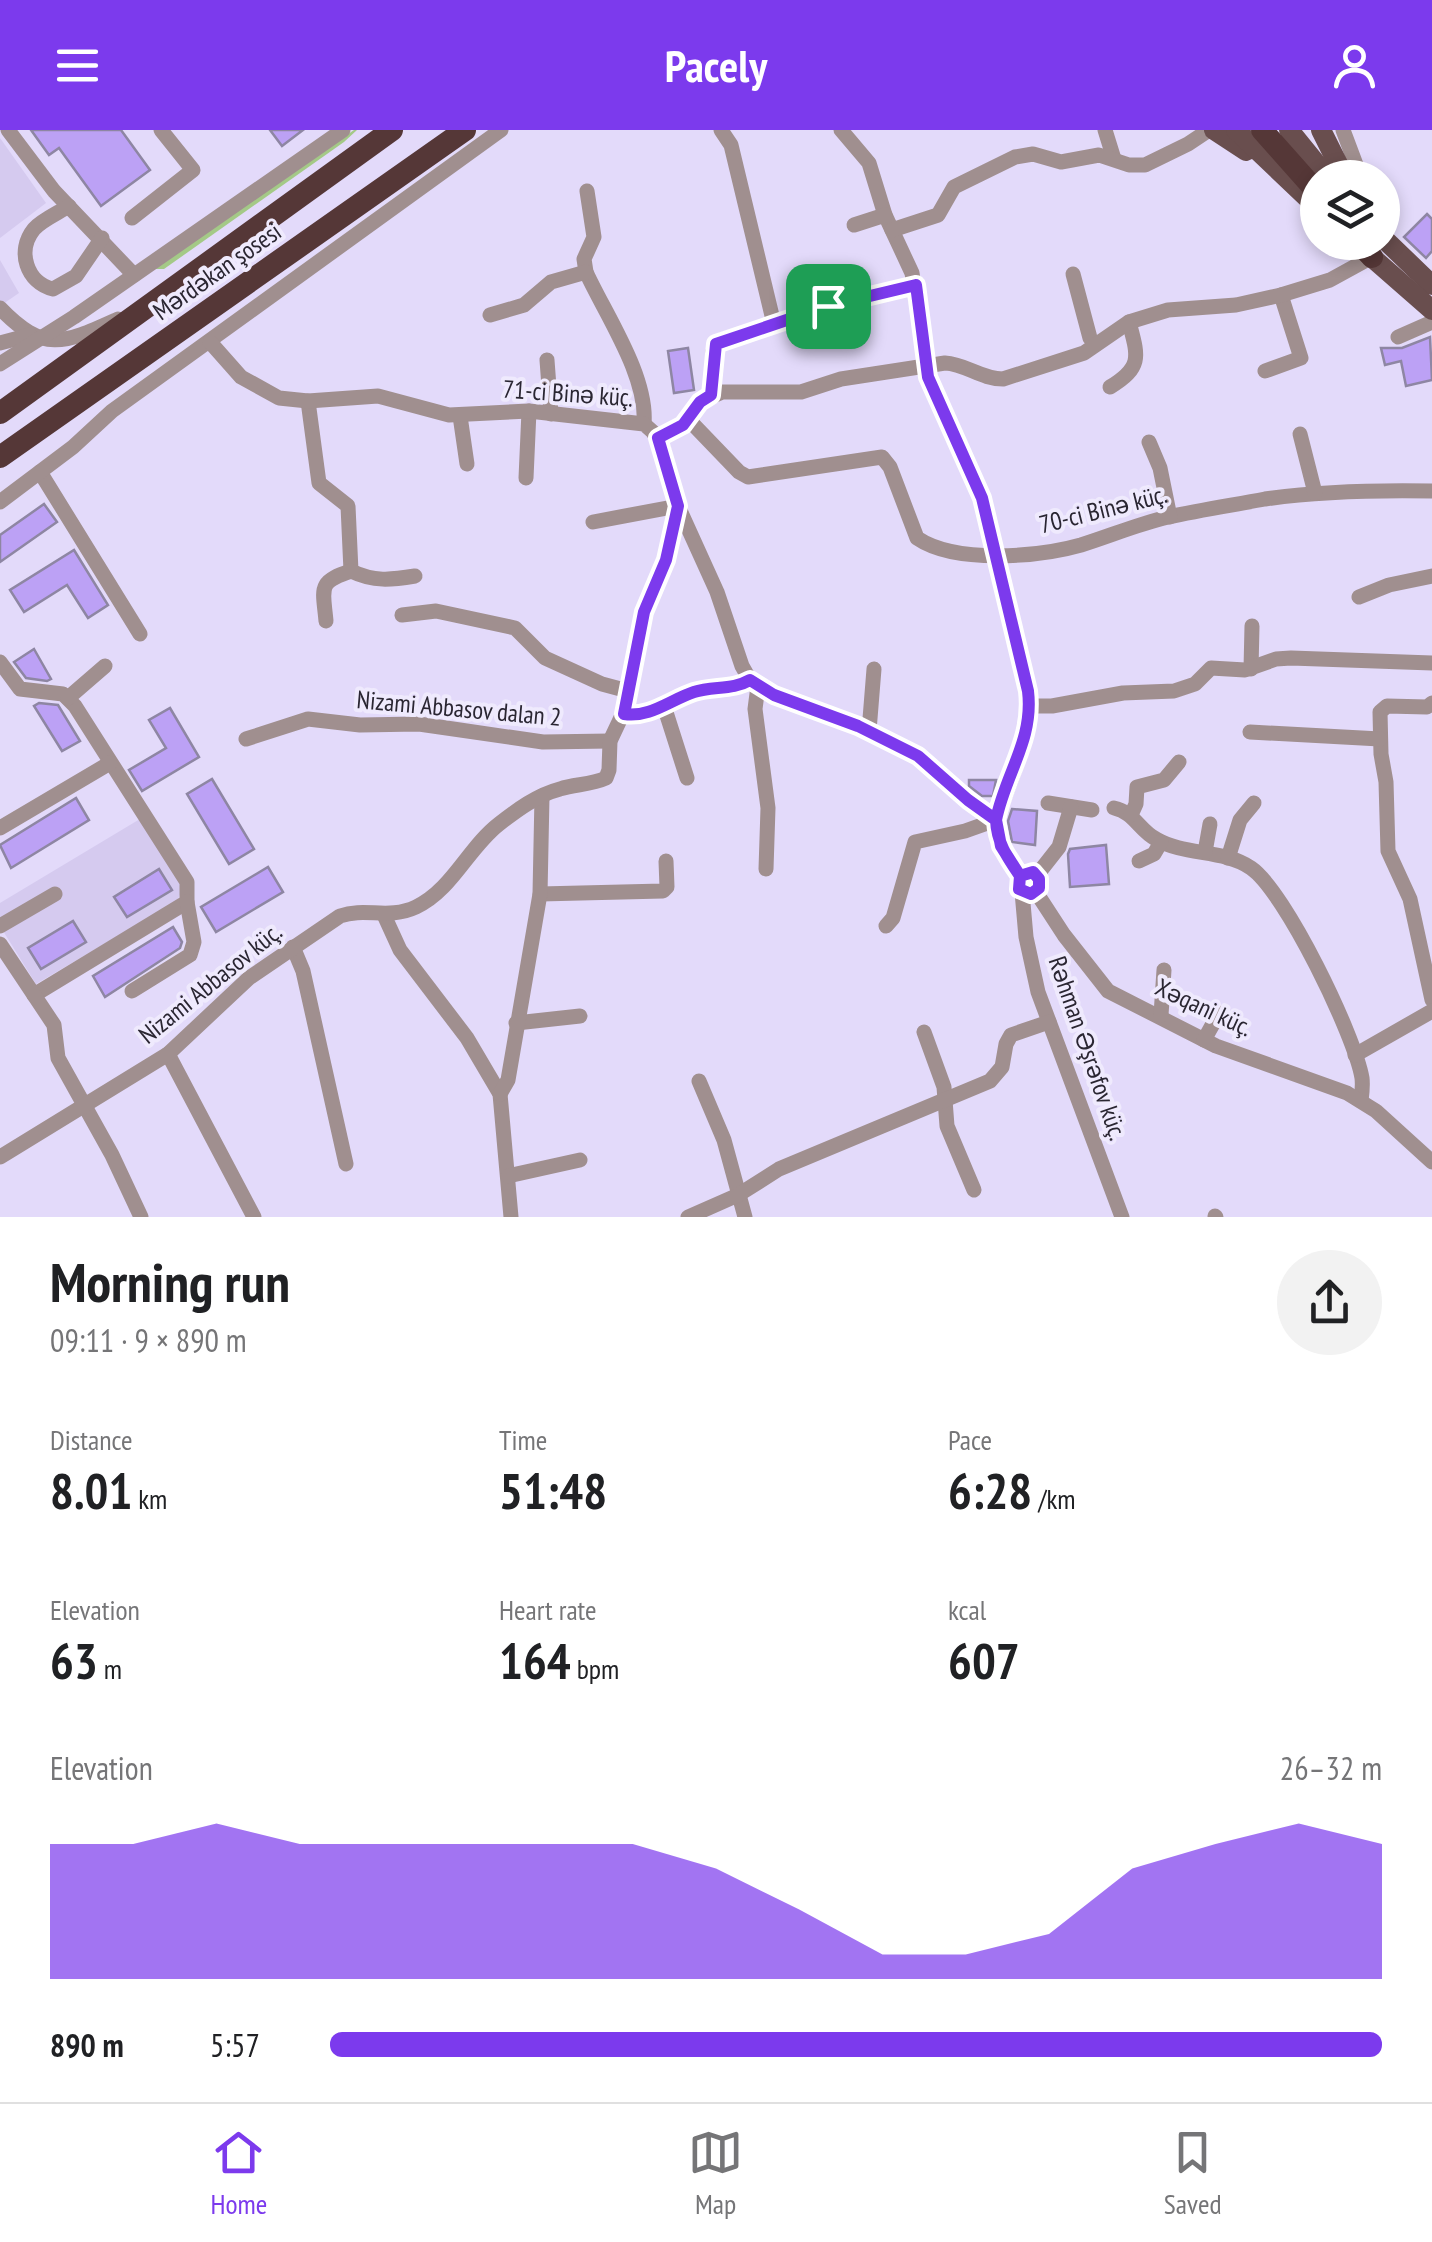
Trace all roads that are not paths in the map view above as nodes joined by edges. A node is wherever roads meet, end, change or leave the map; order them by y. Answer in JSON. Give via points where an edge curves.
{"nodes":[{"id":1,"x":8,"y":130,"type":"edge"},
{"id":2,"x":161,"y":130,"type":"edge"},
{"id":3,"x":343,"y":130,"type":"edge"},
{"id":4,"x":380,"y":130,"type":"edge"},
{"id":5,"x":392,"y":130,"type":"edge"},
{"id":6,"x":466,"y":130,"type":"edge"},
{"id":7,"x":501,"y":130,"type":"edge"},
{"id":8,"x":721,"y":130,"type":"edge"},
{"id":9,"x":841,"y":130,"type":"edge"},
{"id":10,"x":1106,"y":130,"type":"edge"},
{"id":11,"x":1211,"y":130,"type":"edge"},
{"id":12,"x":1236,"y":130,"type":"edge"},
{"id":13,"x":1262,"y":130,"type":"edge"},
{"id":14,"x":1289,"y":130,"type":"edge"},
{"id":15,"x":1321,"y":130,"type":"edge"},
{"id":16,"x":1343,"y":130,"type":"edge"},
{"id":17,"x":1114,"y":159,"type":"junction"},
{"id":18,"x":1313,"y":160,"type":"edge"},
{"id":19,"x":1336,"y":160,"type":"edge"},
{"id":20,"x":1355,"y":160,"type":"edge"},
{"id":21,"x":1266,"y":161,"type":"junction"},
{"id":22,"x":1300,"y":173,"type":"edge"},
{"id":23,"x":328,"y":174,"type":"junction"},
{"id":24,"x":586,"y":191,"type":"dead end"},
{"id":25,"x":1300,"y":192,"type":"edge"},
{"id":26,"x":69,"y":206,"type":"junction"},
{"id":27,"x":132,"y":218,"type":"dead end"},
{"id":28,"x":888,"y":223,"type":"junction"},
{"id":29,"x":854,"y":225,"type":"dead end"},
{"id":30,"x":102,"y":238,"type":"junction"},
{"id":31,"x":1353,"y":260,"type":"edge"},
{"id":32,"x":1391,"y":260,"type":"edge"},
{"id":33,"x":1400,"y":260,"type":"edge"},
{"id":34,"x":586,"y":272,"type":"junction"},
{"id":35,"x":1074,"y":274,"type":"dead end"},
{"id":36,"x":134,"y":275,"type":"junction"},
{"id":37,"x":916,"y":285,"type":"junction"},
{"id":38,"x":1432,"y":285,"type":"edge"},
{"id":39,"x":1281,"y":296,"type":"junction"},
{"id":40,"x":158,"y":301,"type":"junction"},
{"id":41,"x":0,"y":308,"type":"edge"},
{"id":42,"x":1432,"y":310,"type":"edge"},
{"id":43,"x":490,"y":315,"type":"dead end"},
{"id":44,"x":1129,"y":322,"type":"junction"},
{"id":45,"x":1432,"y":322,"type":"edge"},
{"id":46,"x":774,"y":324,"type":"junction"},
{"id":47,"x":35,"y":336,"type":"junction"},
{"id":48,"x":1398,"y":336,"type":"dead end"},
{"id":49,"x":210,"y":342,"type":"junction"},
{"id":50,"x":0,"y":343,"type":"edge"},
{"id":51,"x":1095,"y":344,"type":"junction"},
{"id":52,"x":547,"y":360,"type":"dead end"},
{"id":53,"x":0,"y":364,"type":"edge"},
{"id":54,"x":925,"y":366,"type":"junction"},
{"id":55,"x":1264,"y":371,"type":"dead end"},
{"id":56,"x":1110,"y":386,"type":"dead end"},
{"id":57,"x":711,"y":395,"type":"junction"},
{"id":58,"x":308,"y":401,"type":"junction"},
{"id":59,"x":529,"y":411,"type":"junction"},
{"id":60,"x":0,"y":412,"type":"edge"},
{"id":61,"x":551,"y":414,"type":"junction"},
{"id":62,"x":460,"y":416,"type":"junction"},
{"id":63,"x":688,"y":418,"type":"junction"},
{"id":64,"x":644,"y":424,"type":"junction"},
{"id":65,"x":1300,"y":434,"type":"dead end"},
{"id":66,"x":658,"y":438,"type":"junction"},
{"id":67,"x":1148,"y":442,"type":"dead end"},
{"id":68,"x":0,"y":457,"type":"edge"},
{"id":69,"x":468,"y":464,"type":"dead end"},
{"id":70,"x":40,"y":472,"type":"junction"},
{"id":71,"x":526,"y":478,"type":"dead end"},
{"id":72,"x":1432,"y":491,"type":"edge"},
{"id":73,"x":1315,"y":493,"type":"junction"},
{"id":74,"x":0,"y":502,"type":"edge"},
{"id":75,"x":678,"y":506,"type":"junction"},
{"id":76,"x":1170,"y":517,"type":"junction"},
{"id":77,"x":593,"y":522,"type":"dead end"},
{"id":78,"x":997,"y":555,"type":"junction"},
{"id":79,"x":352,"y":572,"type":"junction"},
{"id":80,"x":415,"y":576,"type":"dead end"},
{"id":81,"x":1432,"y":576,"type":"edge"},
{"id":82,"x":1360,"y":597,"type":"dead end"},
{"id":83,"x":402,"y":616,"type":"dead end"},
{"id":84,"x":326,"y":621,"type":"dead end"},
{"id":85,"x":1252,"y":626,"type":"dead end"},
{"id":86,"x":140,"y":634,"type":"dead end"},
{"id":87,"x":0,"y":662,"type":"edge"},
{"id":88,"x":1432,"y":663,"type":"edge"},
{"id":89,"x":105,"y":666,"type":"dead end"},
{"id":90,"x":874,"y":669,"type":"dead end"},
{"id":91,"x":1250,"y":669,"type":"junction"},
{"id":92,"x":754,"y":683,"type":"junction"},
{"id":93,"x":628,"y":691,"type":"junction"},
{"id":94,"x":68,"y":698,"type":"junction"},
{"id":95,"x":1432,"y":705,"type":"edge"},
{"id":96,"x":664,"y":706,"type":"junction"},
{"id":97,"x":1030,"y":706,"type":"junction"},
{"id":98,"x":624,"y":714,"type":"junction"},
{"id":99,"x":869,"y":732,"type":"junction"},
{"id":100,"x":1250,"y":732,"type":"dead end"},
{"id":101,"x":246,"y":739,"type":"dead end"},
{"id":102,"x":1380,"y":739,"type":"junction"},
{"id":103,"x":610,"y":741,"type":"junction"},
{"id":104,"x":1179,"y":762,"type":"dead end"},
{"id":105,"x":110,"y":763,"type":"junction"},
{"id":106,"x":686,"y":778,"type":"dead end"},
{"id":107,"x":542,"y":796,"type":"junction"},
{"id":108,"x":1254,"y":802,"type":"dead end"},
{"id":109,"x":1048,"y":803,"type":"dead end"},
{"id":110,"x":1071,"y":807,"type":"junction"},
{"id":111,"x":1114,"y":808,"type":"dead end"},
{"id":112,"x":1092,"y":810,"type":"dead end"},
{"id":113,"x":1131,"y":814,"type":"junction"},
{"id":114,"x":996,"y":820,"type":"junction"},
{"id":115,"x":1210,"y":824,"type":"dead end"},
{"id":116,"x":0,"y":828,"type":"edge"},
{"id":117,"x":1161,"y":842,"type":"junction"},
{"id":118,"x":1205,"y":852,"type":"junction"},
{"id":119,"x":1228,"y":858,"type":"junction"},
{"id":120,"x":666,"y":861,"type":"dead end"},
{"id":121,"x":1140,"y":861,"type":"dead end"},
{"id":122,"x":766,"y":869,"type":"dead end"},
{"id":123,"x":1029,"y":884,"type":"junction"},
{"id":124,"x":55,"y":894,"type":"dead end"},
{"id":125,"x":540,"y":894,"type":"junction"},
{"id":126,"x":188,"y":902,"type":"junction"},
{"id":127,"x":384,"y":916,"type":"junction"},
{"id":128,"x":0,"y":926,"type":"edge"},
{"id":129,"x":886,"y":926,"type":"dead end"},
{"id":130,"x":0,"y":944,"type":"edge"},
{"id":131,"x":294,"y":947,"type":"junction"},
{"id":132,"x":1164,"y":970,"type":"dead end"},
{"id":133,"x":1429,"y":975,"type":"edge"},
{"id":134,"x":132,"y":991,"type":"dead end"},
{"id":135,"x":34,"y":995,"type":"junction"},
{"id":136,"x":1432,"y":1000,"type":"edge"},
{"id":137,"x":1432,"y":1012,"type":"edge"},
{"id":138,"x":1219,"y":1013,"type":"dead end"},
{"id":139,"x":1161,"y":1015,"type":"junction"},
{"id":140,"x":580,"y":1016,"type":"dead end"},
{"id":141,"x":1049,"y":1022,"type":"junction"},
{"id":142,"x":516,"y":1023,"type":"junction"},
{"id":143,"x":924,"y":1032,"type":"dead end"},
{"id":144,"x":1204,"y":1040,"type":"junction"},
{"id":145,"x":168,"y":1054,"type":"junction"},
{"id":146,"x":1355,"y":1055,"type":"junction"},
{"id":147,"x":699,"y":1080,"type":"dead end"},
{"id":148,"x":500,"y":1094,"type":"junction"},
{"id":149,"x":1361,"y":1101,"type":"junction"},
{"id":150,"x":944,"y":1102,"type":"junction"},
{"id":151,"x":84,"y":1105,"type":"junction"},
{"id":152,"x":0,"y":1157,"type":"edge"},
{"id":153,"x":580,"y":1160,"type":"dead end"},
{"id":154,"x":1432,"y":1162,"type":"edge"},
{"id":155,"x":346,"y":1164,"type":"dead end"},
{"id":156,"x":508,"y":1176,"type":"junction"},
{"id":157,"x":974,"y":1190,"type":"dead end"},
{"id":158,"x":738,"y":1194,"type":"junction"},
{"id":159,"x":142,"y":1217,"type":"edge"},
{"id":160,"x":254,"y":1217,"type":"edge"},
{"id":161,"x":511,"y":1217,"type":"edge"},
{"id":162,"x":688,"y":1217,"type":"edge"},
{"id":163,"x":745,"y":1217,"type":"edge"},
{"id":164,"x":1122,"y":1217,"type":"edge"}],
"edges":[{"from":1,"to":26,"type":"street"},
{"from":2,"to":27,"type":"street","via":[[194,170]]},
{"from":3,"to":36,"type":"street"},
{"from":4,"to":23,"type":"main road"},
{"from":5,"to":23,"type":"highway","name":"Mərdəkan şosesi"},
{"from":6,"to":68,"type":"highway","name":"Mərdəkan şosesi"},
{"from":7,"to":49,"type":"street"},
{"from":8,"to":46,"type":"street","via":[[731,145]]},
{"from":9,"to":28,"type":"street","via":[[869,163]]},
{"from":10,"to":17,"type":"street"},
{"from":11,"to":17,"type":"street","via":[[1145,165]]},
{"from":11,"to":21,"type":"main road"},
{"from":12,"to":21,"type":"main road"},
{"from":13,"to":22,"type":"highway"},
{"from":14,"to":18,"type":"main road"},
{"from":15,"to":19,"type":"main road"},
{"from":16,"to":20,"type":"street"},
{"from":17,"to":28,"type":"street","via":[[1015,157],[954,187],[938,215]]},
{"from":21,"to":25,"type":"main road"},
{"from":23,"to":40,"type":"highway","name":"Mərdəkan şosesi"},
{"from":24,"to":34,"type":"street","via":[[594,237],[584,258]]},
{"from":26,"to":30,"type":"street"},
{"from":26,"to":30,"type":"street","via":[[35,228],[26,248],[27,271],[40,286],[53,289],[76,276]]},
{"from":28,"to":29,"type":"street"},
{"from":28,"to":37,"type":"street"},
{"from":30,"to":36,"type":"street"},
{"from":31,"to":39,"type":"street","via":[[1330,280]]},
{"from":32,"to":42,"type":"main road"},
{"from":33,"to":38,"type":"main road"},
{"from":34,"to":43,"type":"street","via":[[551,282],[524,304]]},
{"from":34,"to":64,"type":"street","via":[[628,359]]},
{"from":35,"to":51,"type":"street"},
{"from":36,"to":47,"type":"street"},
{"from":37,"to":46,"type":"street"},
{"from":37,"to":54,"type":"street"},
{"from":39,"to":44,"type":"street","via":[[1168,310]]},
{"from":39,"to":55,"type":"street","via":[[1302,358]]},
{"from":40,"to":47,"type":"street","via":[[78,337]]},
{"from":40,"to":60,"type":"highway","name":"Mərdəkan şosesi"},
{"from":41,"to":47,"type":"street"},
{"from":44,"to":51,"type":"street"},
{"from":44,"to":56,"type":"street","via":[[1136,362]]},
{"from":45,"to":48,"type":"street"},
{"from":46,"to":57,"type":"street","via":[[716,344]]},
{"from":47,"to":50,"type":"street"},
{"from":47,"to":53,"type":"street"},
{"from":49,"to":58,"type":"street","name":"71-ci Binə küç.","via":[[255,387]]},
{"from":49,"to":70,"type":"street"},
{"from":51,"to":54,"type":"street","via":[[1060,363],[1003,379],[955,364]]},
{"from":52,"to":61,"type":"street"},
{"from":54,"to":57,"type":"street","via":[[801,392]]},
{"from":54,"to":78,"type":"street","via":[[982,498]]},
{"from":57,"to":63,"type":"street","name":"71-ci Binə küç."},
{"from":58,"to":62,"type":"street","name":"71-ci Binə küç.","via":[[378,396]]},
{"from":58,"to":79,"type":"street","via":[[318,483],[348,506]]},
{"from":59,"to":61,"type":"street","name":"71-ci Binə küç."},
{"from":59,"to":62,"type":"street","name":"71-ci Binə küç."},
{"from":59,"to":71,"type":"street"},
{"from":61,"to":64,"type":"street","name":"71-ci Binə küç."},
{"from":62,"to":69,"type":"street"},
{"from":63,"to":66,"type":"street","name":"71-ci Binə küç."},
{"from":63,"to":78,"type":"street","name":"70-ci Binə küç.","via":[[748,477],[882,457],[917,538],[948,551]]},
{"from":64,"to":66,"type":"street","name":"71-ci Binə küç."},
{"from":65,"to":73,"type":"street"},
{"from":66,"to":75,"type":"street","name":"Nizami Abbasov küç."},
{"from":67,"to":76,"type":"street"},
{"from":70,"to":74,"type":"street"},
{"from":70,"to":86,"type":"street"},
{"from":72,"to":73,"type":"street","name":"70-ci Binə küç."},
{"from":73,"to":76,"type":"street","name":"70-ci Binə küç."},
{"from":75,"to":77,"type":"street"},
{"from":75,"to":92,"type":"street"},
{"from":75,"to":93,"type":"street","name":"Nizami Abbasov küç.","via":[[666,560],[644,612]]},
{"from":76,"to":78,"type":"street","name":"70-ci Binə küç.","via":[[1064,549]]},
{"from":78,"to":97,"type":"street"},
{"from":79,"to":80,"type":"street","via":[[383,581]]},
{"from":79,"to":84,"type":"street","via":[[323,586]]},
{"from":81,"to":82,"type":"street"},
{"from":83,"to":93,"type":"street","via":[[436,611],[515,628],[546,658]]},
{"from":85,"to":91,"type":"street"},
{"from":87,"to":94,"type":"street","via":[[20,689]]},
{"from":88,"to":91,"type":"street","via":[[1291,658]]},
{"from":89,"to":94,"type":"street"},
{"from":90,"to":99,"type":"street"},
{"from":91,"to":97,"type":"street","via":[[1212,668],[1194,684],[1164,693]]},
{"from":92,"to":96,"type":"street","via":[[693,692]]},
{"from":92,"to":99,"type":"street"},
{"from":92,"to":122,"type":"street","via":[[768,808]]},
{"from":93,"to":98,"type":"street","name":"Nizami Abbasov küç."},
{"from":94,"to":105,"type":"street"},
{"from":95,"to":102,"type":"street","via":[[1382,708]]},
{"from":96,"to":98,"type":"street"},
{"from":96,"to":106,"type":"street"},
{"from":97,"to":114,"type":"street","via":[[1024,747]]},
{"from":98,"to":103,"type":"street","name":"Nizami Abbasov küç."},
{"from":99,"to":114,"type":"street","via":[[918,756]]},
{"from":100,"to":102,"type":"street"},
{"from":101,"to":103,"type":"street","name":"Nizami Abbasov dalan 2","via":[[308,719],[419,724],[544,742]]},
{"from":102,"to":133,"type":"street","via":[[1388,851],[1410,899]]},
{"from":103,"to":107,"type":"street","name":"Nizami Abbasov küç.","via":[[606,778]]},
{"from":104,"to":113,"type":"street","via":[[1164,780],[1137,787]]},
{"from":105,"to":116,"type":"street"},
{"from":105,"to":126,"type":"street","via":[[187,882]]},
{"from":107,"to":125,"type":"street"},
{"from":107,"to":127,"type":"street","name":"Nizami Abbasov küç.","via":[[482,838],[432,896]]},
{"from":108,"to":119,"type":"street","via":[[1240,820]]},
{"from":109,"to":110,"type":"street"},
{"from":110,"to":112,"type":"street"},
{"from":110,"to":123,"type":"street","via":[[1059,847]]},
{"from":111,"to":113,"type":"street"},
{"from":113,"to":117,"type":"street"},
{"from":114,"to":123,"type":"street","name":"Rəhman Əşrəfov küç.","via":[[1001,846]]},
{"from":114,"to":129,"type":"street","via":[[916,842]]},
{"from":115,"to":118,"type":"street"},
{"from":117,"to":118,"type":"street"},
{"from":117,"to":121,"type":"street"},
{"from":118,"to":119,"type":"street"},
{"from":119,"to":146,"type":"street","via":[[1266,882],[1308,951]]},
{"from":120,"to":125,"type":"street","via":[[663,891]]},
{"from":123,"to":139,"type":"street","name":"Xəqani küç.","via":[[1104,987]]},
{"from":123,"to":141,"type":"street","name":"Rəhman Əşrəfov küç.","via":[[1030,960]]},
{"from":124,"to":128,"type":"street"},
{"from":125,"to":142,"type":"street"},
{"from":126,"to":134,"type":"street","via":[[190,954]]},
{"from":126,"to":135,"type":"street"},
{"from":127,"to":131,"type":"street","name":"Nizami Abbasov küç.","via":[[349,912]]},
{"from":127,"to":148,"type":"street","via":[[400,950]]},
{"from":130,"to":135,"type":"street"},
{"from":131,"to":145,"type":"street","name":"Nizami Abbasov küç.","via":[[236,988]]},
{"from":131,"to":155,"type":"street"},
{"from":132,"to":139,"type":"street"},
{"from":133,"to":136,"type":"street"},
{"from":135,"to":151,"type":"street","via":[[54,1025],[58,1058]]},
{"from":137,"to":146,"type":"street"},
{"from":138,"to":144,"type":"street"},
{"from":139,"to":144,"type":"street","name":"Xəqani küç."},
{"from":140,"to":142,"type":"street"},
{"from":141,"to":150,"type":"street","via":[[1011,1035],[999,1072]]},
{"from":141,"to":164,"type":"street","name":"Rəhman Əşrəfov küç."},
{"from":142,"to":148,"type":"street"},
{"from":143,"to":150,"type":"street"},
{"from":144,"to":149,"type":"street","name":"Xəqani küç."},
{"from":145,"to":151,"type":"street","name":"Nizami Abbasov küç."},
{"from":145,"to":160,"type":"street"},
{"from":146,"to":149,"type":"street"},
{"from":147,"to":158,"type":"street"},
{"from":148,"to":156,"type":"street"},
{"from":149,"to":154,"type":"street","name":"Xəqani küç."},
{"from":150,"to":157,"type":"street"},
{"from":150,"to":158,"type":"street","via":[[788,1164]]},
{"from":151,"to":152,"type":"street","name":"Nizami Abbasov küç."},
{"from":151,"to":159,"type":"street"},
{"from":153,"to":156,"type":"street"},
{"from":156,"to":161,"type":"street"},
{"from":158,"to":162,"type":"street"},
{"from":158,"to":163,"type":"street"}]}
